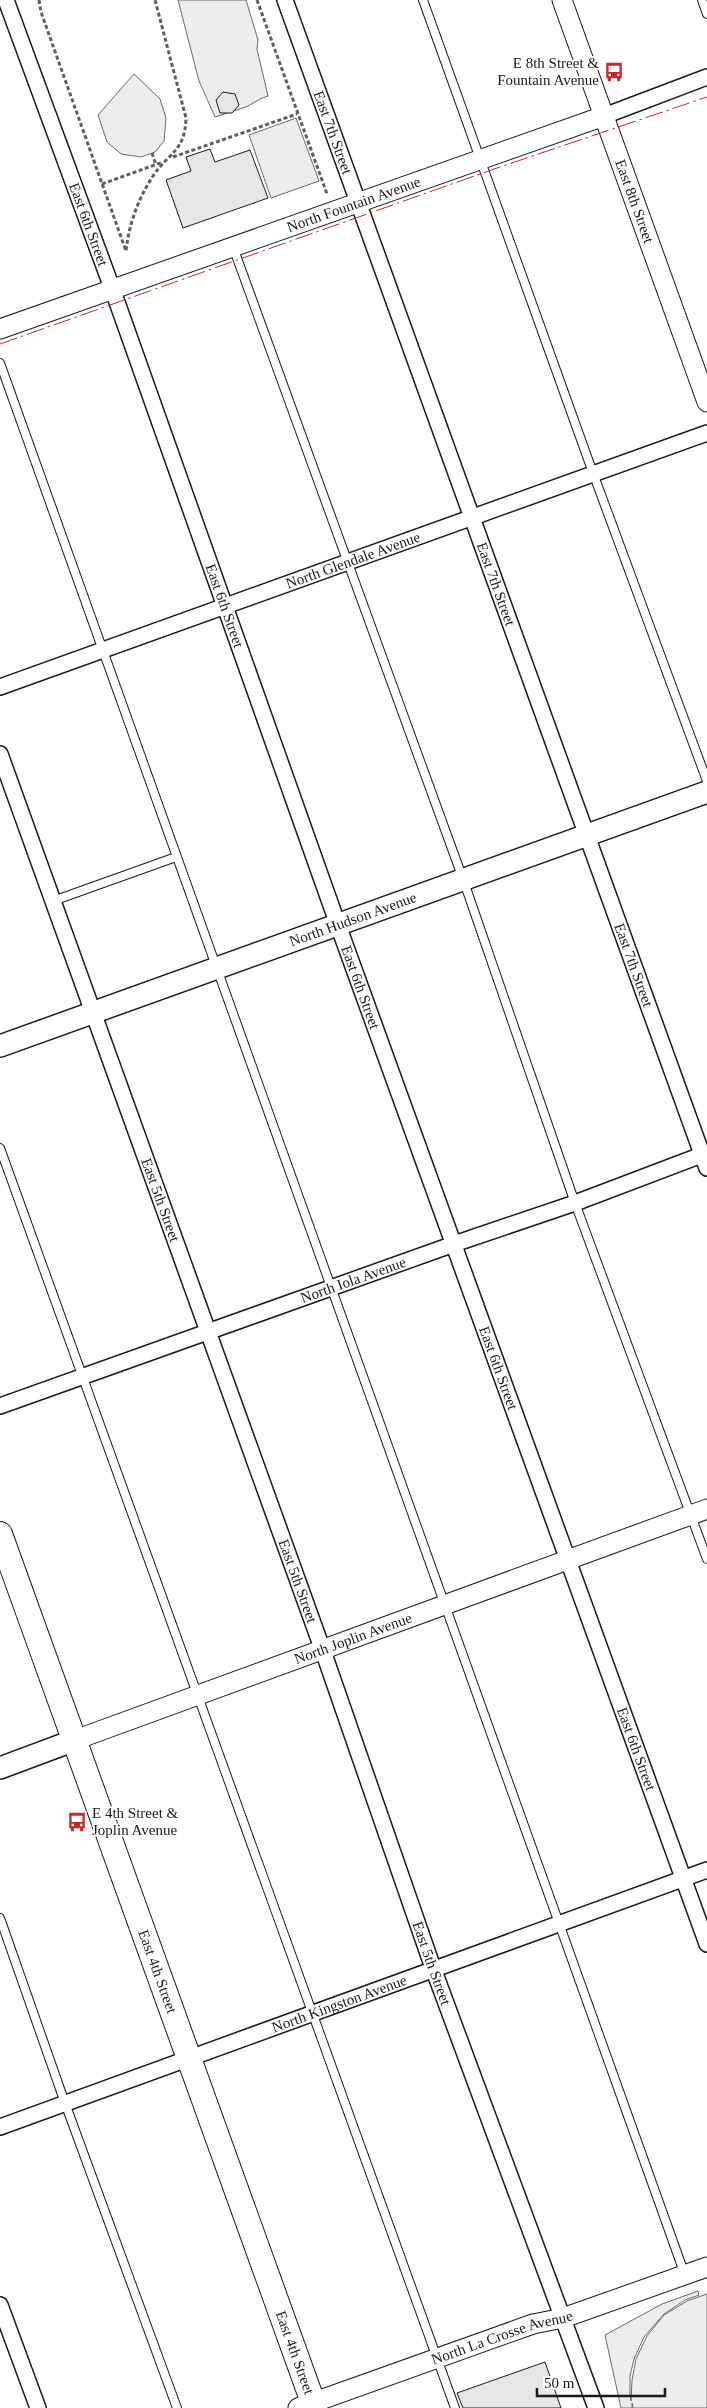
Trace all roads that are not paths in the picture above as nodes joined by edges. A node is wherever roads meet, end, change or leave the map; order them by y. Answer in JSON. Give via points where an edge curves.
{"nodes":[{"id":1,"x":6,"y":0,"type":"edge"},
{"id":2,"x":285,"y":0,"type":"edge"},
{"id":3,"x":423,"y":0,"type":"edge"},
{"id":4,"x":562,"y":0,"type":"edge"},
{"id":5,"x":702,"y":0,"type":"edge"},
{"id":6,"x":707,"y":14,"type":"edge"},
{"id":7,"x":707,"y":77,"type":"edge"},
{"id":8,"x":604,"y":116,"type":"junction"},
{"id":9,"x":480,"y":160,"type":"junction"},
{"id":10,"x":356,"y":202,"type":"junction"},
{"id":11,"x":233,"y":246,"type":"junction"},
{"id":12,"x":112,"y":288,"type":"junction"},
{"id":13,"x":0,"y":329,"type":"edge"},
{"id":14,"x":0,"y":363,"type":"edge"},
{"id":15,"x":707,"y":402,"type":"edge"},
{"id":16,"x":707,"y":434,"type":"edge"},
{"id":17,"x":593,"y":473,"type":"junction"},
{"id":18,"x":470,"y":517,"type":"junction"},
{"id":19,"x":346,"y":562,"type":"junction"},
{"id":20,"x":226,"y":606,"type":"junction"},
{"id":21,"x":103,"y":651,"type":"junction"},
{"id":22,"x":0,"y":687,"type":"edge"},
{"id":23,"x":0,"y":754,"type":"edge"},
{"id":24,"x":707,"y":781,"type":"edge"},
{"id":25,"x":707,"y":792,"type":"edge"},
{"id":26,"x":586,"y":835,"type":"junction"},
{"id":27,"x":176,"y":857,"type":"junction"},
{"id":28,"x":463,"y":879,"type":"junction"},
{"id":29,"x":53,"y":901,"type":"junction"},
{"id":30,"x":338,"y":925,"type":"junction"},
{"id":31,"x":216,"y":969,"type":"junction"},
{"id":32,"x":93,"y":1012,"type":"junction"},
{"id":33,"x":0,"y":1046,"type":"edge"},
{"id":34,"x":0,"y":1148,"type":"edge"},
{"id":35,"x":705,"y":1159,"type":"edge"},
{"id":36,"x":576,"y":1203,"type":"junction"},
{"id":37,"x":454,"y":1244,"type":"junction"},
{"id":38,"x":330,"y":1288,"type":"junction"},
{"id":39,"x":208,"y":1332,"type":"junction"},
{"id":40,"x":82,"y":1377,"type":"junction"},
{"id":41,"x":0,"y":1406,"type":"edge"},
{"id":42,"x":699,"y":1512,"type":"edge"},
{"id":43,"x":0,"y":1534,"type":"edge"},
{"id":44,"x":567,"y":1559,"type":"junction"},
{"id":45,"x":707,"y":1559,"type":"edge"},
{"id":46,"x":445,"y":1604,"type":"junction"},
{"id":47,"x":322,"y":1648,"type":"junction"},
{"id":48,"x":197,"y":1696,"type":"junction"},
{"id":49,"x":75,"y":1740,"type":"junction"},
{"id":50,"x":0,"y":1768,"type":"edge"},
{"id":51,"x":707,"y":1870,"type":"edge"},
{"id":52,"x":683,"y":1878,"type":"junction"},
{"id":53,"x":0,"y":1918,"type":"edge"},
{"id":54,"x":560,"y":1923,"type":"junction"},
{"id":55,"x":707,"y":1944,"type":"edge"},
{"id":56,"x":433,"y":1968,"type":"junction"},
{"id":57,"x":311,"y":2012,"type":"junction"},
{"id":58,"x":189,"y":2057,"type":"junction"},
{"id":59,"x":65,"y":2103,"type":"junction"},
{"id":60,"x":0,"y":2127,"type":"edge"},
{"id":61,"x":707,"y":2267,"type":"edge"},
{"id":62,"x":685,"y":2275,"type":"junction"},
{"id":63,"x":0,"y":2305,"type":"edge"},
{"id":64,"x":562,"y":2318,"type":"junction"},
{"id":65,"x":437,"y":2359,"type":"junction"},
{"id":66,"x":308,"y":2406,"type":"edge"},
{"id":67,"x":38,"y":2408,"type":"edge"},
{"id":68,"x":177,"y":2408,"type":"edge"},
{"id":69,"x":455,"y":2408,"type":"edge"},
{"id":70,"x":596,"y":2408,"type":"edge"}],
"edges":[{"from":1,"to":12,"type":"street","name":"East 6th Street"},
{"from":2,"to":10,"type":"street","name":"East 7th Street"},
{"from":3,"to":9,"type":"lane"},
{"from":4,"to":8,"type":"street","name":"East 8th Street"},
{"from":5,"to":6,"type":"lane"},
{"from":7,"to":8,"type":"street","name":"North Fountain Avenue"},
{"from":8,"to":9,"type":"street","name":"North Fountain Avenue"},
{"from":8,"to":15,"type":"street","name":"East 8th Street"},
{"from":9,"to":10,"type":"street","name":"North Fountain Avenue"},
{"from":9,"to":17,"type":"lane"},
{"from":10,"to":11,"type":"street","name":"North Fountain Avenue"},
{"from":10,"to":18,"type":"street","name":"East 7th Street"},
{"from":11,"to":12,"type":"street","name":"North Fountain Avenue"},
{"from":11,"to":19,"type":"lane"},
{"from":12,"to":13,"type":"street","name":"North Fountain Avenue"},
{"from":12,"to":20,"type":"street","name":"East 6th Street"},
{"from":14,"to":21,"type":"lane"},
{"from":16,"to":17,"type":"street","name":"North Glendale Avenue"},
{"from":17,"to":18,"type":"street","name":"North Glendale Avenue"},
{"from":17,"to":24,"type":"lane"},
{"from":18,"to":19,"type":"street","name":"North Glendale Avenue"},
{"from":18,"to":26,"type":"street","name":"East 7th Street"},
{"from":19,"to":20,"type":"street","name":"North Glendale Avenue"},
{"from":19,"to":28,"type":"lane"},
{"from":20,"to":21,"type":"street","name":"North Glendale Avenue"},
{"from":20,"to":30,"type":"street","name":"East 6th Street"},
{"from":21,"to":22,"type":"street","name":"North Glendale Avenue"},
{"from":21,"to":27,"type":"lane"},
{"from":23,"to":29,"type":"street","name":"East 5th Street"},
{"from":25,"to":26,"type":"main road","name":"North Hudson Avenue"},
{"from":26,"to":28,"type":"main road","name":"North Hudson Avenue"},
{"from":26,"to":35,"type":"street","name":"East 7th Street"},
{"from":27,"to":29,"type":"lane"},
{"from":27,"to":31,"type":"lane"},
{"from":28,"to":30,"type":"main road","name":"North Hudson Avenue"},
{"from":28,"to":36,"type":"lane"},
{"from":29,"to":32,"type":"street","name":"East 5th Street"},
{"from":30,"to":31,"type":"main road","name":"North Hudson Avenue"},
{"from":30,"to":37,"type":"street","name":"East 6th Street"},
{"from":31,"to":32,"type":"main road","name":"North Hudson Avenue"},
{"from":31,"to":38,"type":"lane"},
{"from":32,"to":33,"type":"main road","name":"North Hudson Avenue"},
{"from":32,"to":39,"type":"street","name":"East 5th Street"},
{"from":34,"to":40,"type":"lane"},
{"from":35,"to":36,"type":"street","name":"North Iola Avenue"},
{"from":36,"to":37,"type":"street","name":"North Iola Avenue"},
{"from":36,"to":42,"type":"lane"},
{"from":37,"to":38,"type":"street","name":"North Iola Avenue"},
{"from":37,"to":44,"type":"street","name":"East 6th Street"},
{"from":38,"to":39,"type":"street","name":"North Iola Avenue"},
{"from":38,"to":46,"type":"lane"},
{"from":39,"to":40,"type":"street","name":"North Iola Avenue"},
{"from":39,"to":47,"type":"street","name":"East 5th Street"},
{"from":40,"to":41,"type":"street","name":"North Iola Avenue"},
{"from":40,"to":48,"type":"lane"},
{"from":42,"to":44,"type":"street","name":"North Joplin Avenue"},
{"from":42,"to":45,"type":"lane"},
{"from":43,"to":49,"type":"main road","name":"East 4th Street"},
{"from":44,"to":46,"type":"street","name":"North Joplin Avenue"},
{"from":44,"to":52,"type":"street","name":"East 6th Street"},
{"from":46,"to":47,"type":"street","name":"North Joplin Avenue"},
{"from":46,"to":54,"type":"lane"},
{"from":47,"to":48,"type":"street","name":"North Joplin Avenue"},
{"from":47,"to":56,"type":"street","name":"East 5th Street"},
{"from":48,"to":49,"type":"street","name":"North Joplin Avenue"},
{"from":48,"to":57,"type":"lane"},
{"from":49,"to":50,"type":"main road","name":"North Joplin Avenue"},
{"from":49,"to":58,"type":"main road","name":"East 4th Street"},
{"from":51,"to":52,"type":"street","name":"North Kingston Avenue"},
{"from":52,"to":54,"type":"street","name":"North Kingston Avenue"},
{"from":52,"to":55,"type":"street","name":"East 6th Street"},
{"from":53,"to":59,"type":"lane"},
{"from":54,"to":56,"type":"street","name":"North Kingston Avenue"},
{"from":54,"to":62,"type":"lane"},
{"from":56,"to":57,"type":"street","name":"North Kingston Avenue"},
{"from":56,"to":64,"type":"street","name":"East 5th Street"},
{"from":57,"to":58,"type":"street","name":"North Kingston Avenue"},
{"from":57,"to":65,"type":"lane"},
{"from":58,"to":59,"type":"street","name":"North Kingston Avenue"},
{"from":58,"to":66,"type":"main road","name":"East 4th Street"},
{"from":59,"to":60,"type":"street","name":"North Kingston Avenue"},
{"from":59,"to":68,"type":"lane"},
{"from":61,"to":62,"type":"street","name":"North La Crosse Avenue"},
{"from":62,"to":64,"type":"street","name":"North La Crosse Avenue"},
{"from":63,"to":67,"type":"street"},
{"from":64,"to":65,"type":"street","name":"North La Crosse Avenue","via":[[533,2324]]},
{"from":64,"to":70,"type":"street","name":"East 5th Street"},
{"from":65,"to":66,"type":"street","name":"North La Crosse Avenue"},
{"from":65,"to":69,"type":"lane"}]}
